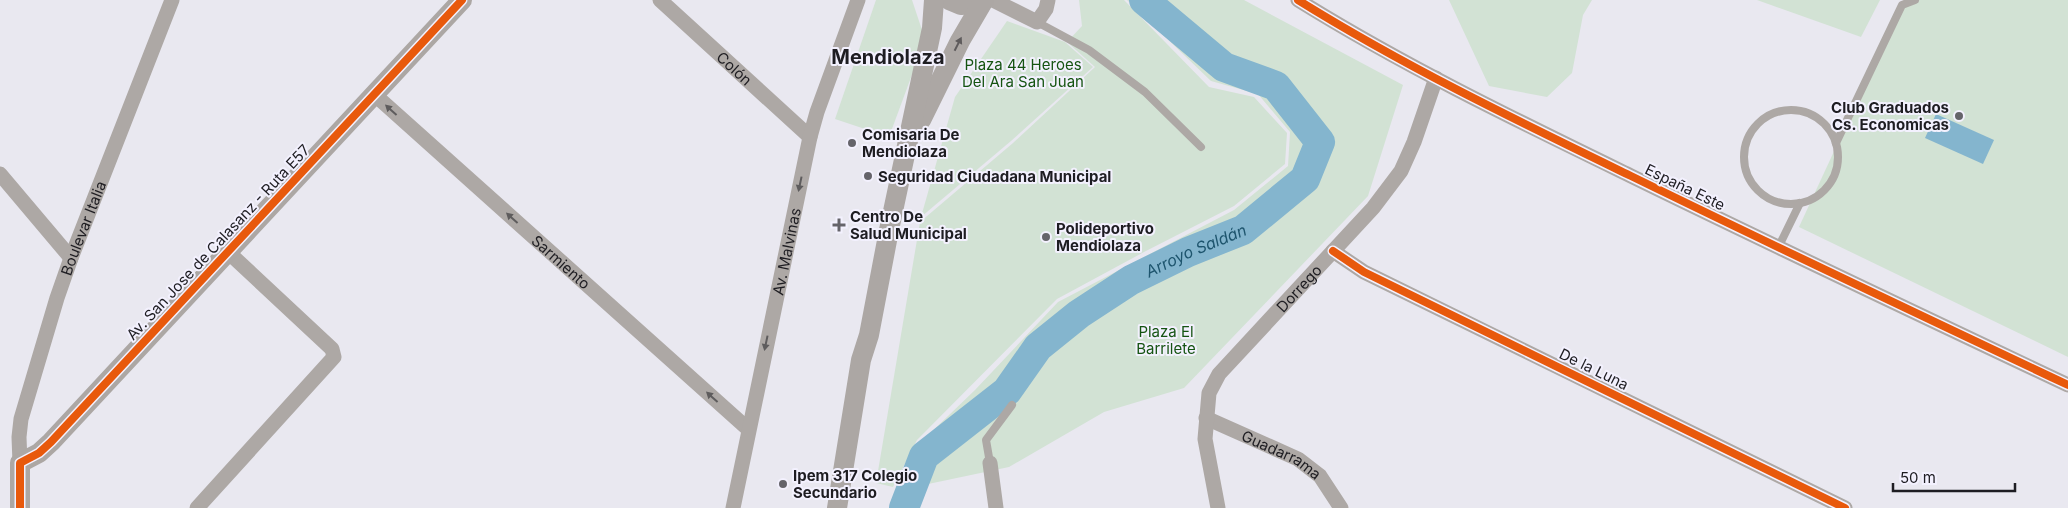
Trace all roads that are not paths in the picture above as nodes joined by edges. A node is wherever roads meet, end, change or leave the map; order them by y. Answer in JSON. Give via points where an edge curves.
{"nodes":[{"id":1,"x":172,"y":0,"type":"edge"},
{"id":2,"x":462,"y":0,"type":"edge"},
{"id":3,"x":660,"y":0,"type":"edge"},
{"id":4,"x":858,"y":0,"type":"edge"},
{"id":5,"x":934,"y":0,"type":"edge"},
{"id":6,"x":949,"y":0,"type":"edge"},
{"id":7,"x":1048,"y":0,"type":"edge"},
{"id":8,"x":1298,"y":0,"type":"edge"},
{"id":9,"x":1915,"y":0,"type":"edge"},
{"id":10,"x":986,"y":1,"type":"edge"},
{"id":11,"x":1037,"y":22,"type":"junction"},
{"id":12,"x":1436,"y":78,"type":"junction"},
{"id":13,"x":374,"y":95,"type":"junction"},
{"id":14,"x":810,"y":137,"type":"junction"},
{"id":15,"x":1836,"y":143,"type":"junction"},
{"id":16,"x":1201,"y":147,"type":"dead end"},
{"id":17,"x":906,"y":151,"type":"junction"},
{"id":18,"x":0,"y":174,"type":"edge"},
{"id":19,"x":1800,"y":203,"type":"junction"},
{"id":20,"x":1778,"y":248,"type":"junction"},
{"id":21,"x":227,"y":251,"type":"junction"},
{"id":22,"x":1333,"y":251,"type":"junction"},
{"id":23,"x":71,"y":258,"type":"junction"},
{"id":24,"x":869,"y":335,"type":"junction"},
{"id":25,"x":2068,"y":385,"type":"edge"},
{"id":26,"x":1012,"y":405,"type":"dead end"},
{"id":27,"x":1206,"y":418,"type":"junction"},
{"id":28,"x":748,"y":429,"type":"junction"},
{"id":29,"x":20,"y":463,"type":"junction"},
{"id":30,"x":990,"y":463,"type":"joint"},
{"id":31,"x":20,"y":508,"type":"edge"},
{"id":32,"x":196,"y":508,"type":"edge"},
{"id":33,"x":733,"y":508,"type":"edge"},
{"id":34,"x":837,"y":508,"type":"edge"},
{"id":35,"x":850,"y":508,"type":"edge"},
{"id":36,"x":996,"y":508,"type":"edge"},
{"id":37,"x":1218,"y":508,"type":"edge"},
{"id":38,"x":1341,"y":508,"type":"edge"},
{"id":39,"x":1845,"y":508,"type":"edge"}],
"edges":[{"from":1,"to":23,"type":"street","name":"Boulevar Italia"},
{"from":2,"to":13,"type":"main road","name":"Av. San Jose de Calasanz - Ruta E57"},
{"from":3,"to":14,"type":"street","name":"Colón"},
{"from":4,"to":14,"type":"street","name":"Av. Malvinas"},
{"from":5,"to":17,"type":"main road","via":[[932,28]]},
{"from":6,"to":10,"type":"main road","via":[[970,6]]},
{"from":7,"to":11,"type":"street"},
{"from":8,"to":12,"type":"street","name":"España Este"},
{"from":9,"to":15,"type":"lane","via":[[1902,5]]},
{"from":10,"to":11,"type":"street"},
{"from":17,"to":10,"type":"main road","one_way":true},
{"from":11,"to":16,"type":"lane","via":[[1089,50],[1145,92]]},
{"from":12,"to":20,"type":"street","name":"España Este"},
{"from":12,"to":22,"type":"street","name":"Dorrego","via":[[1414,142],[1400,171],[1373,208]]},
{"from":13,"to":21,"type":"main road","name":"Av. San Jose de Calasanz - Ruta E57"},
{"from":28,"to":13,"type":"street","name":"Sarmiento","one_way":true},
{"from":14,"to":28,"type":"street","name":"Av. Malvinas","one_way":true},
{"from":15,"to":19,"type":"lane","via":[[1837,166],[1831,181],[1815,198]]},
{"from":15,"to":19,"type":"lane","via":[[1824,124],[1796,110],[1773,114],[1760,121],[1750,133],[1744,148],[1744,163],[1752,184],[1763,196],[1777,202]]},
{"from":17,"to":24,"type":"main road"},
{"from":18,"to":23,"type":"street"},
{"from":19,"to":20,"type":"lane"},
{"from":20,"to":25,"type":"street","name":"España Este"},
{"from":21,"to":29,"type":"main road","name":"Av. San Jose de Calasanz - Ruta E57","via":[[51,442]]},
{"from":21,"to":32,"type":"street","via":[[332,349],[334,357]]},
{"from":22,"to":27,"type":"street","name":"Dorrego","via":[[1219,374],[1209,394]]},
{"from":22,"to":39,"type":"street","name":"De la Luna","via":[[1364,272]]},
{"from":23,"to":29,"type":"street","name":"Boulevar Italia","via":[[21,419]]},
{"from":24,"to":34,"type":"main road","via":[[860,360]]},
{"from":24,"to":35,"type":"main road","via":[[869,360]]},
{"from":26,"to":30,"type":"lane","via":[[986,440]]},
{"from":27,"to":37,"type":"street","name":"Dorrego","via":[[1205,439]]},
{"from":27,"to":38,"type":"street","name":"Guadarrama","via":[[1298,459],[1320,476]]},
{"from":28,"to":33,"type":"street","name":"Av. Malvinas"},
{"from":29,"to":31,"type":"main road"},
{"from":30,"to":36,"type":"street"}]}
